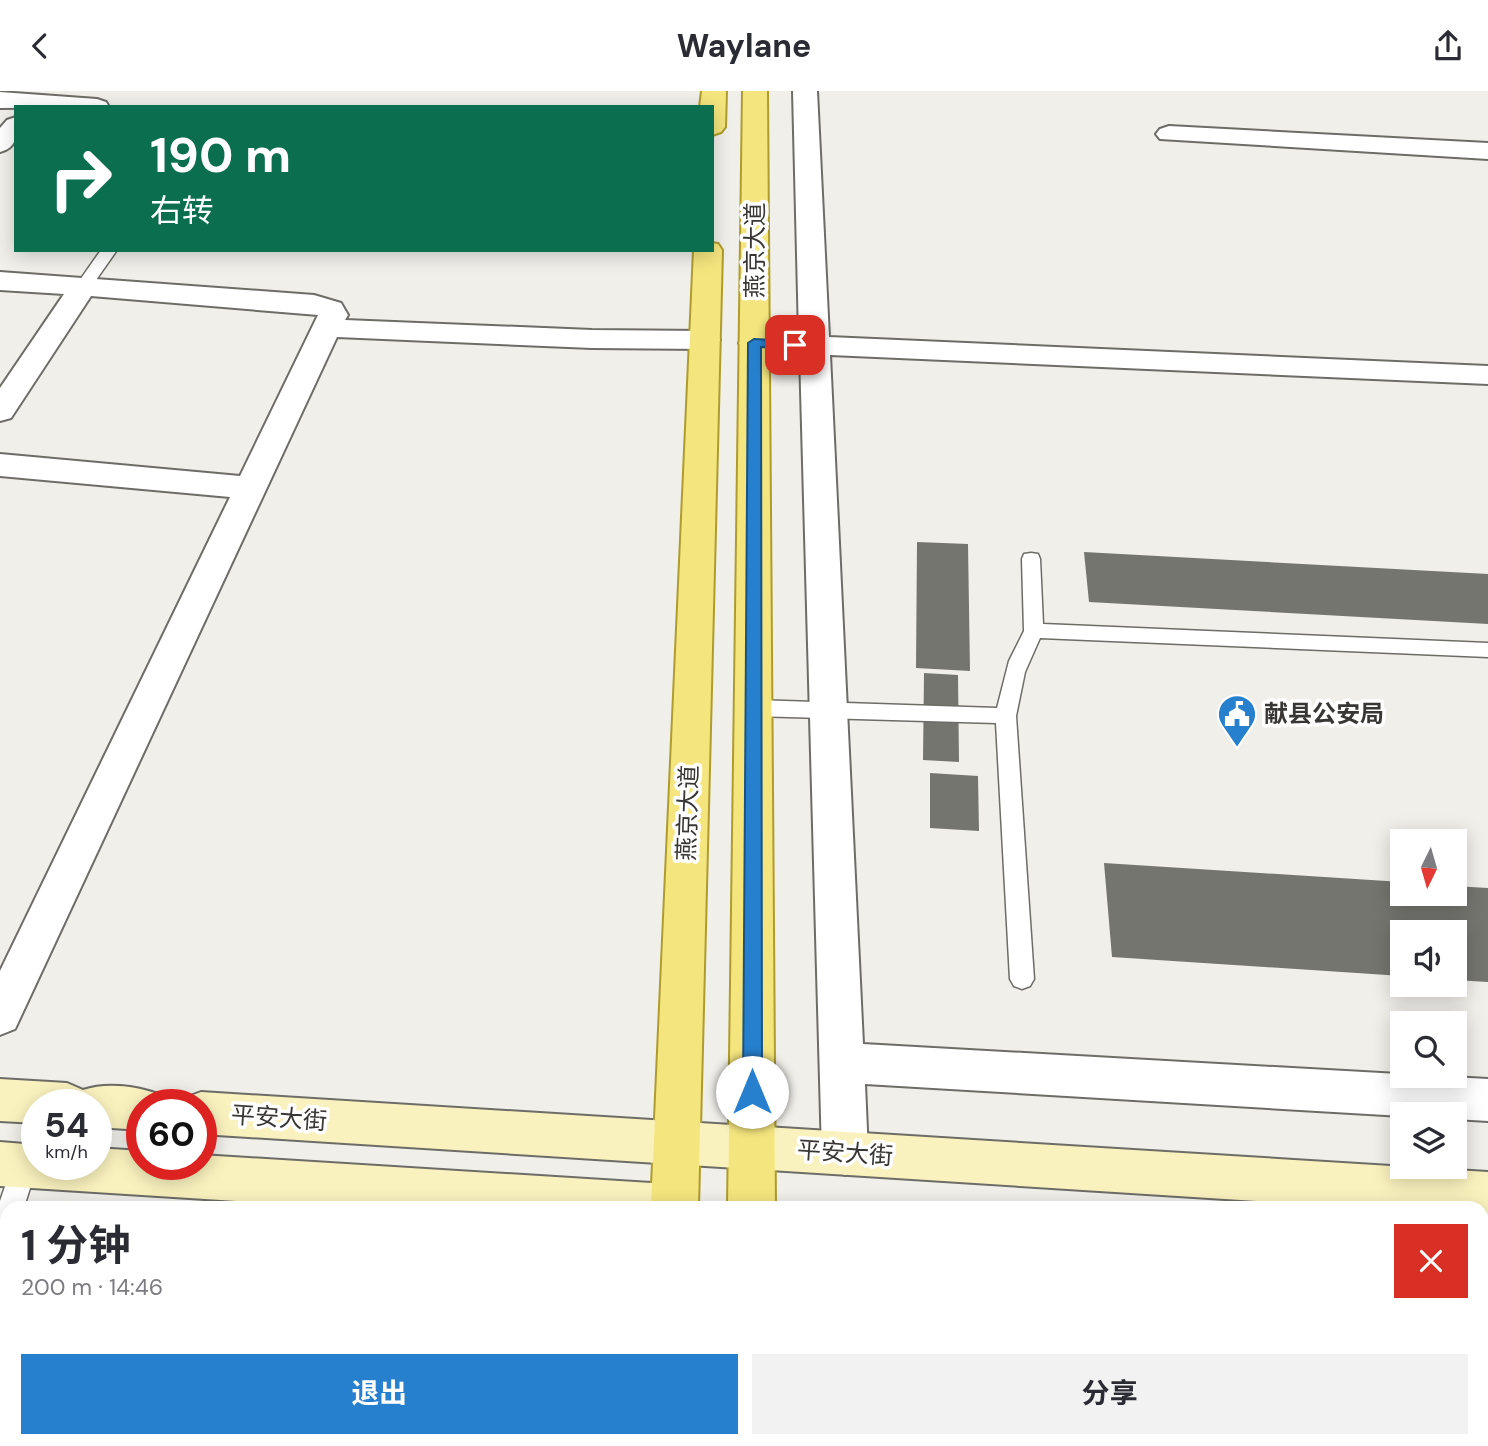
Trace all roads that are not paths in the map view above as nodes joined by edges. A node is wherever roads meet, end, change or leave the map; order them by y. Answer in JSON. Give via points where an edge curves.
{"nodes":[{"id":1,"x":755,"y":91,"type":"edge"},
{"id":2,"x":805,"y":91,"type":"edge"},
{"id":3,"x":0,"y":100,"type":"edge"},
{"id":4,"x":36,"y":100,"type":"edge"},
{"id":5,"x":80,"y":105,"type":"edge"},
{"id":6,"x":14,"y":127,"type":"edge"},
{"id":7,"x":1170,"y":134,"type":"dead end"},
{"id":8,"x":0,"y":144,"type":"edge"},
{"id":9,"x":1488,"y":151,"type":"edge"},
{"id":10,"x":107,"y":252,"type":"edge"},
{"id":11,"x":708,"y":252,"type":"edge"},
{"id":12,"x":0,"y":281,"type":"edge"},
{"id":13,"x":83,"y":287,"type":"junction"},
{"id":14,"x":327,"y":328,"type":"junction"},
{"id":15,"x":705,"y":340,"type":"junction"},
{"id":16,"x":754,"y":343,"type":"junction"},
{"id":17,"x":815,"y":346,"type":"junction"},
{"id":18,"x":1488,"y":375,"type":"edge"},
{"id":19,"x":0,"y":411,"type":"edge"},
{"id":20,"x":0,"y":465,"type":"edge"},
{"id":21,"x":250,"y":488,"type":"junction"},
{"id":22,"x":1031,"y":559,"type":"dead end"},
{"id":23,"x":1034,"y":631,"type":"junction"},
{"id":24,"x":1488,"y":650,"type":"edge"},
{"id":25,"x":753,"y":708,"type":"junction"},
{"id":26,"x":829,"y":709,"type":"junction"},
{"id":27,"x":1006,"y":716,"type":"junction"},
{"id":28,"x":1022,"y":979,"type":"dead end"},
{"id":29,"x":0,"y":1016,"type":"edge"},
{"id":30,"x":842,"y":1063,"type":"junction"},
{"id":31,"x":0,"y":1100,"type":"edge"},
{"id":32,"x":21,"y":1101,"type":"edge"},
{"id":33,"x":1488,"y":1101,"type":"edge"},
{"id":34,"x":217,"y":1114,"type":"edge"},
{"id":35,"x":676,"y":1143,"type":"junction"},
{"id":36,"x":752,"y":1147,"type":"junction"},
{"id":37,"x":845,"y":1153,"type":"junction"},
{"id":38,"x":12,"y":1179,"type":"edge"},
{"id":39,"x":1488,"y":1194,"type":"edge"},
{"id":40,"x":527,"y":1201,"type":"edge"},
{"id":41,"x":674,"y":1201,"type":"edge"},
{"id":42,"x":752,"y":1201,"type":"edge"}],
"edges":[{"from":1,"to":16,"type":"main road","name":"燕京大道"},
{"from":2,"to":17,"type":"street"},
{"from":3,"to":4,"type":"street"},
{"from":4,"to":5,"type":"street"},
{"from":6,"to":8,"type":"street"},
{"from":7,"to":9,"type":"street"},
{"from":10,"to":13,"type":"lane"},
{"from":11,"to":15,"type":"main road","name":"燕京大道"},
{"from":12,"to":13,"type":"street"},
{"from":13,"to":14,"type":"street","via":[[320,304],[331,309]]},
{"from":13,"to":19,"type":"street"},
{"from":14,"to":15,"type":"street"},
{"from":14,"to":21,"type":"street"},
{"from":15,"to":35,"type":"main road","name":"燕京大道"},
{"from":16,"to":17,"type":"street"},
{"from":16,"to":25,"type":"main road","name":"燕京大道"},
{"from":17,"to":18,"type":"street"},
{"from":17,"to":26,"type":"street"},
{"from":20,"to":21,"type":"street"},
{"from":21,"to":29,"type":"street"},
{"from":22,"to":23,"type":"lane"},
{"from":23,"to":24,"type":"lane"},
{"from":23,"to":27,"type":"lane","via":[[1014,668]]},
{"from":25,"to":26,"type":"lane"},
{"from":25,"to":36,"type":"main road","name":"燕京大道"},
{"from":26,"to":27,"type":"lane"},
{"from":26,"to":30,"type":"street"},
{"from":27,"to":28,"type":"lane"},
{"from":30,"to":33,"type":"street"},
{"from":30,"to":37,"type":"street"},
{"from":31,"to":32,"type":"main road"},
{"from":34,"to":35,"type":"main road","name":"平安大街"},
{"from":35,"to":36,"type":"main road","name":"平安大街"},
{"from":35,"to":41,"type":"main road","name":"燕京大道"},
{"from":36,"to":37,"type":"main road","name":"平安大街"},
{"from":36,"to":42,"type":"main road","name":"燕京大道"},
{"from":37,"to":39,"type":"main road","name":"平安大街"},
{"from":38,"to":40,"type":"main road"}]}
